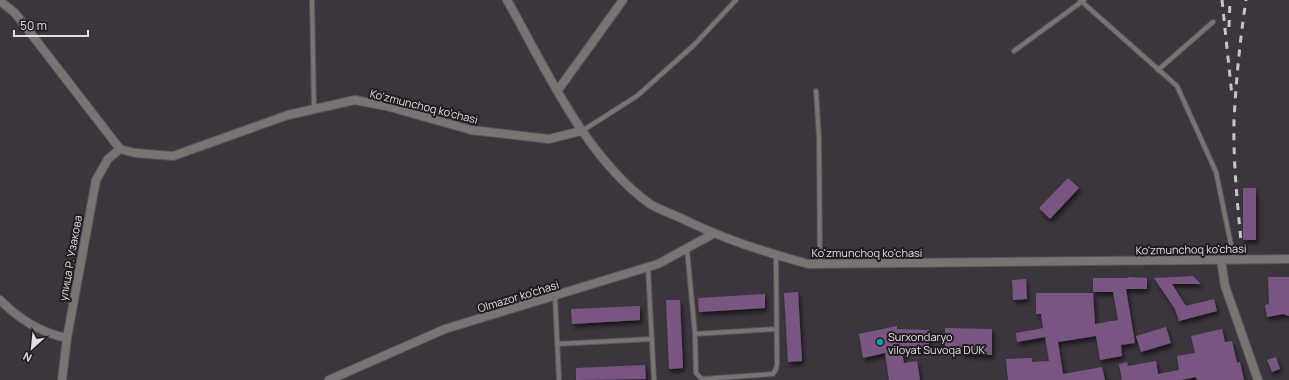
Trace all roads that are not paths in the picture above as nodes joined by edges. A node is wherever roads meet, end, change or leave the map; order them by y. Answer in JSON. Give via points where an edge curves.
{"nodes":[{"id":1,"x":0,"y":0,"type":"edge"},
{"id":2,"x":312,"y":0,"type":"edge"},
{"id":3,"x":507,"y":0,"type":"edge"},
{"id":4,"x":623,"y":0,"type":"edge"},
{"id":5,"x":736,"y":0,"type":"edge"},
{"id":6,"x":1082,"y":1,"type":"edge"},
{"id":7,"x":1213,"y":22,"type":"dead end"},
{"id":8,"x":1014,"y":51,"type":"dead end"},
{"id":9,"x":1158,"y":70,"type":"junction"},
{"id":10,"x":558,"y":90,"type":"junction"},
{"id":11,"x":816,"y":91,"type":"dead end"},
{"id":12,"x":314,"y":109,"type":"junction"},
{"id":13,"x":581,"y":131,"type":"junction"},
{"id":14,"x":120,"y":149,"type":"junction"},
{"id":15,"x":713,"y":234,"type":"junction"},
{"id":16,"x":687,"y":248,"type":"junction"},
{"id":17,"x":776,"y":255,"type":"junction"},
{"id":18,"x":1234,"y":259,"type":"junction"},
{"id":19,"x":1289,"y":259,"type":"edge"},
{"id":20,"x":1221,"y":260,"type":"junction"},
{"id":21,"x":820,"y":264,"type":"junction"},
{"id":22,"x":648,"y":267,"type":"junction"},
{"id":23,"x":555,"y":296,"type":"junction"},
{"id":24,"x":0,"y":300,"type":"edge"},
{"id":25,"x":775,"y":329,"type":"junction"},
{"id":26,"x":695,"y":334,"type":"junction"},
{"id":27,"x":67,"y":338,"type":"junction"},
{"id":28,"x":652,"y":339,"type":"junction"},
{"id":29,"x":557,"y":344,"type":"junction"},
{"id":30,"x":62,"y":380,"type":"edge"},
{"id":31,"x":329,"y":380,"type":"edge"},
{"id":32,"x":559,"y":380,"type":"edge"},
{"id":33,"x":654,"y":380,"type":"edge"},
{"id":34,"x":1258,"y":380,"type":"edge"}],
"edges":[{"from":1,"to":14,"type":"street","via":[[15,13]]},
{"from":2,"to":12,"type":"lane"},
{"from":3,"to":10,"type":"street"},
{"from":4,"to":10,"type":"street"},
{"from":5,"to":13,"type":"lane","via":[[694,45],[637,96]]},
{"from":6,"to":8,"type":"lane"},
{"from":6,"to":9,"type":"lane"},
{"from":7,"to":9,"type":"lane"},
{"from":9,"to":18,"type":"lane","via":[[1177,86],[1216,172]]},
{"from":10,"to":13,"type":"street"},
{"from":11,"to":21,"type":"lane"},
{"from":12,"to":13,"type":"street","name":"Ko'zmunchoq ko'chasi","via":[[355,100],[471,130],[550,139]]},
{"from":12,"to":14,"type":"street","name":"Ko'zmunchoq ko'chasi","via":[[288,115],[173,156],[135,153]]},
{"from":13,"to":15,"type":"street","name":"Ko'zmunchoq ko'chasi","via":[[614,173],[651,204]]},
{"from":14,"to":27,"type":"street","name":"улица Р. Узакова","via":[[108,159],[96,180]]},
{"from":15,"to":16,"type":"street","name":"Olmazor ko'chasi"},
{"from":15,"to":17,"type":"street","name":"Ko'zmunchoq ko'chasi"},
{"from":16,"to":22,"type":"street","name":"Olmazor ko'chasi"},
{"from":16,"to":26,"type":"lane"},
{"from":17,"to":21,"type":"street","name":"Ko'zmunchoq ko'chasi","via":[[808,264]]},
{"from":17,"to":25,"type":"lane"},
{"from":18,"to":19,"type":"street","name":"Ko'zmunchoq ko'chasi"},
{"from":18,"to":20,"type":"street","name":"Ko'zmunchoq ko'chasi"},
{"from":20,"to":21,"type":"street","name":"Ko'zmunchoq ko'chasi"},
{"from":20,"to":34,"type":"street","via":[[1225,286]]},
{"from":22,"to":23,"type":"street","name":"Olmazor ko'chasi"},
{"from":22,"to":28,"type":"lane"},
{"from":23,"to":29,"type":"lane"},
{"from":23,"to":31,"type":"street","name":"Olmazor ko'chasi","via":[[445,329]]},
{"from":24,"to":27,"type":"street","via":[[30,324],[51,335]]},
{"from":25,"to":26,"type":"lane"},
{"from":25,"to":26,"type":"lane","via":[[777,364],[772,374],[708,379],[702,379],[696,373]]},
{"from":27,"to":30,"type":"street","name":"улица Р. Узакова"},
{"from":28,"to":29,"type":"lane"},
{"from":28,"to":33,"type":"lane"},
{"from":29,"to":32,"type":"lane"}]}
